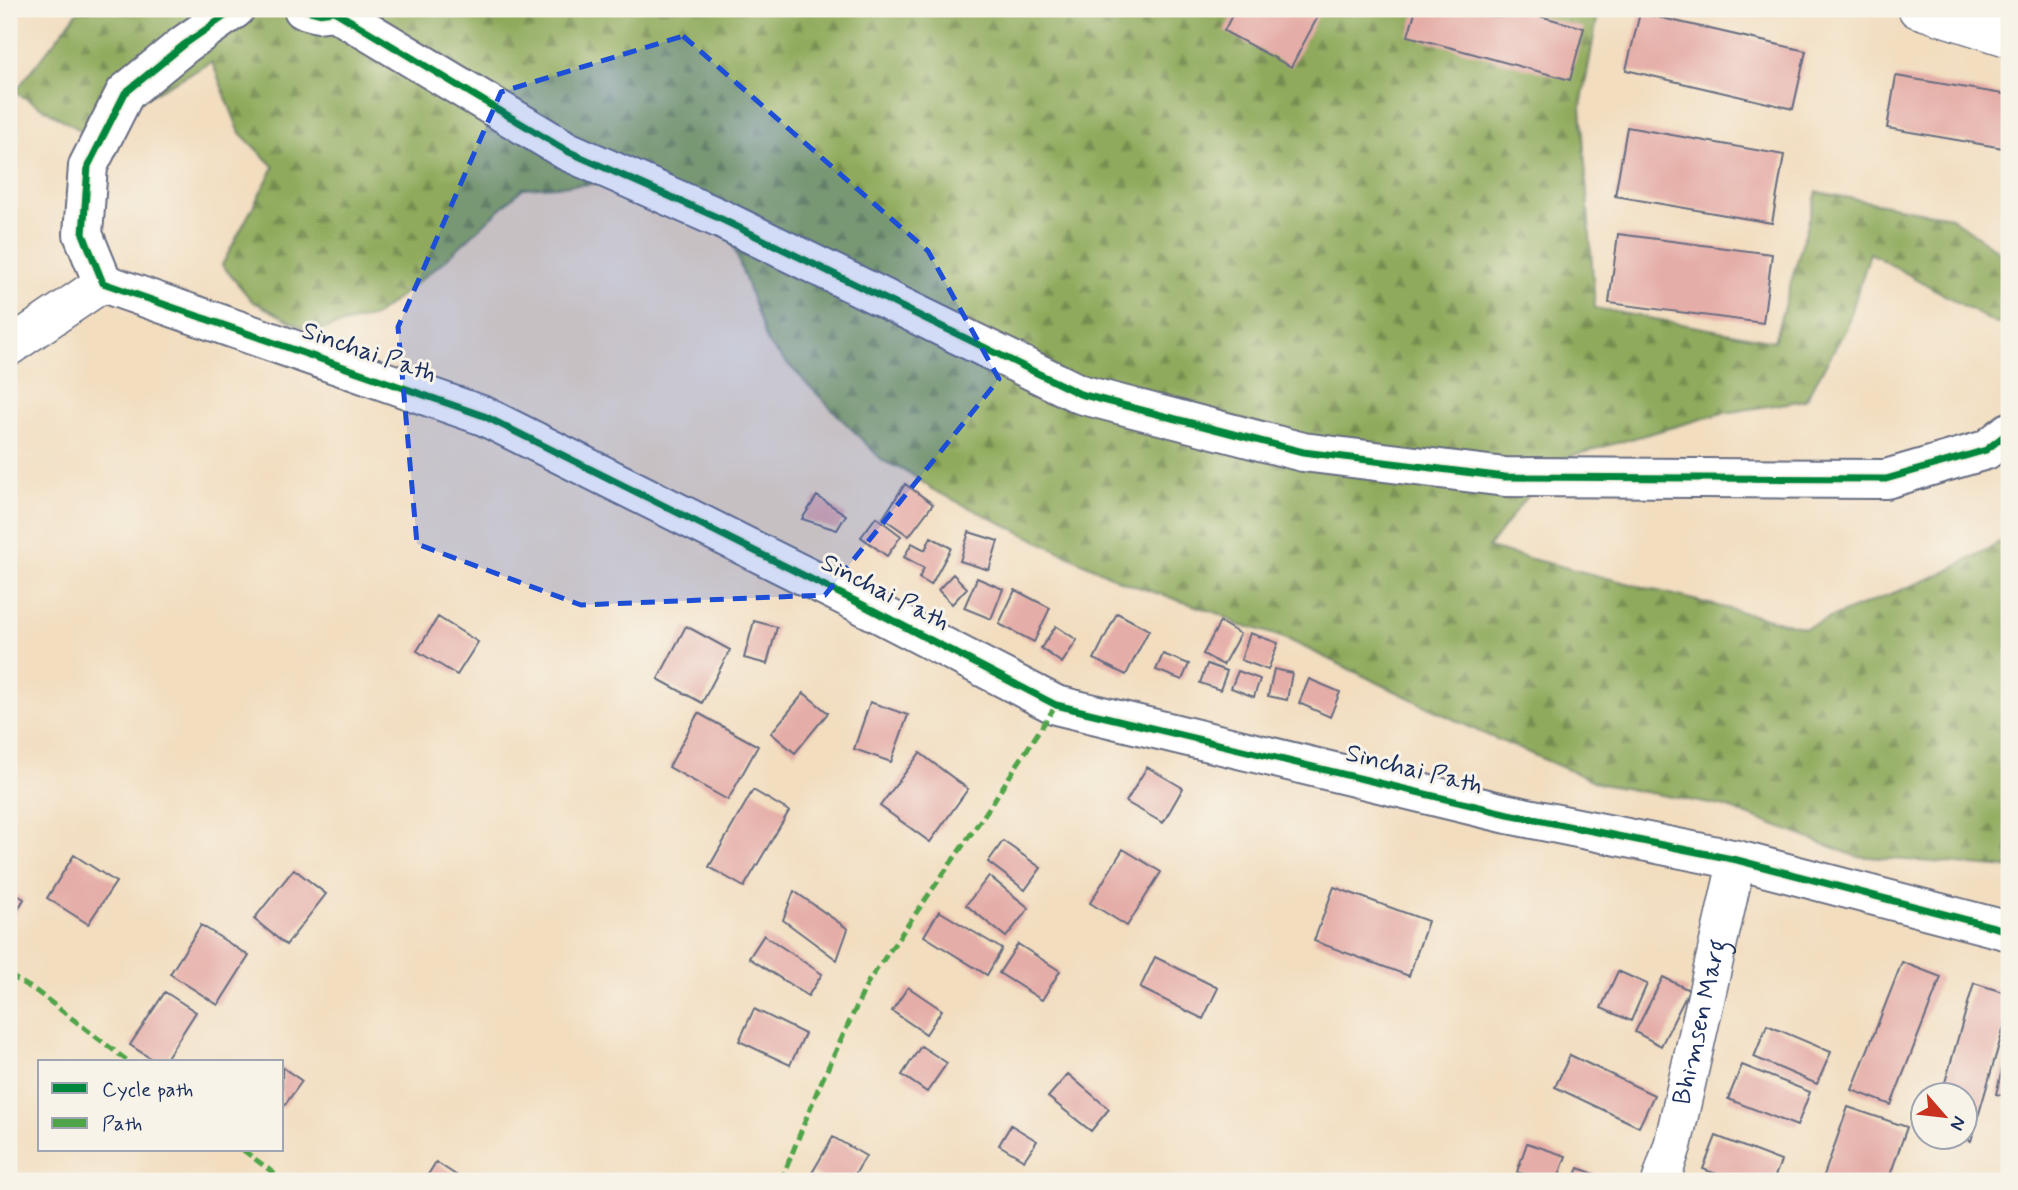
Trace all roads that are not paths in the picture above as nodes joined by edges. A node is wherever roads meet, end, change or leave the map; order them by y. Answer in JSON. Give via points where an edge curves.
{"nodes":[{"id":1,"x":235,"y":9,"type":"edge"},
{"id":2,"x":303,"y":9,"type":"edge"},
{"id":3,"x":1917,"y":9,"type":"edge"},
{"id":4,"x":2009,"y":38,"type":"edge"},
{"id":5,"x":103,"y":284,"type":"junction"},
{"id":6,"x":9,"y":347,"type":"edge"},
{"id":7,"x":2009,"y":432,"type":"edge"},
{"id":8,"x":1737,"y":860,"type":"junction"},
{"id":9,"x":2009,"y":932,"type":"edge"},
{"id":10,"x":1661,"y":1181,"type":"edge"}],
"edges":[{"from":1,"to":5,"type":"street","via":[[125,93],[88,166],[83,234]]},
{"from":2,"to":7,"type":"street","via":[[334,11],[567,150],[1080,394],[1303,452],[1505,477],[1886,479],[1986,450]]},
{"from":3,"to":4,"type":"street"},
{"from":5,"to":6,"type":"street"},
{"from":5,"to":8,"type":"street","name":"Sinchai Path","via":[[484,415],[1056,705],[1508,814]]},
{"from":8,"to":9,"type":"street","name":"Sinchai Path"},
{"from":8,"to":10,"type":"street","name":"Bhimsen Marg"}]}
